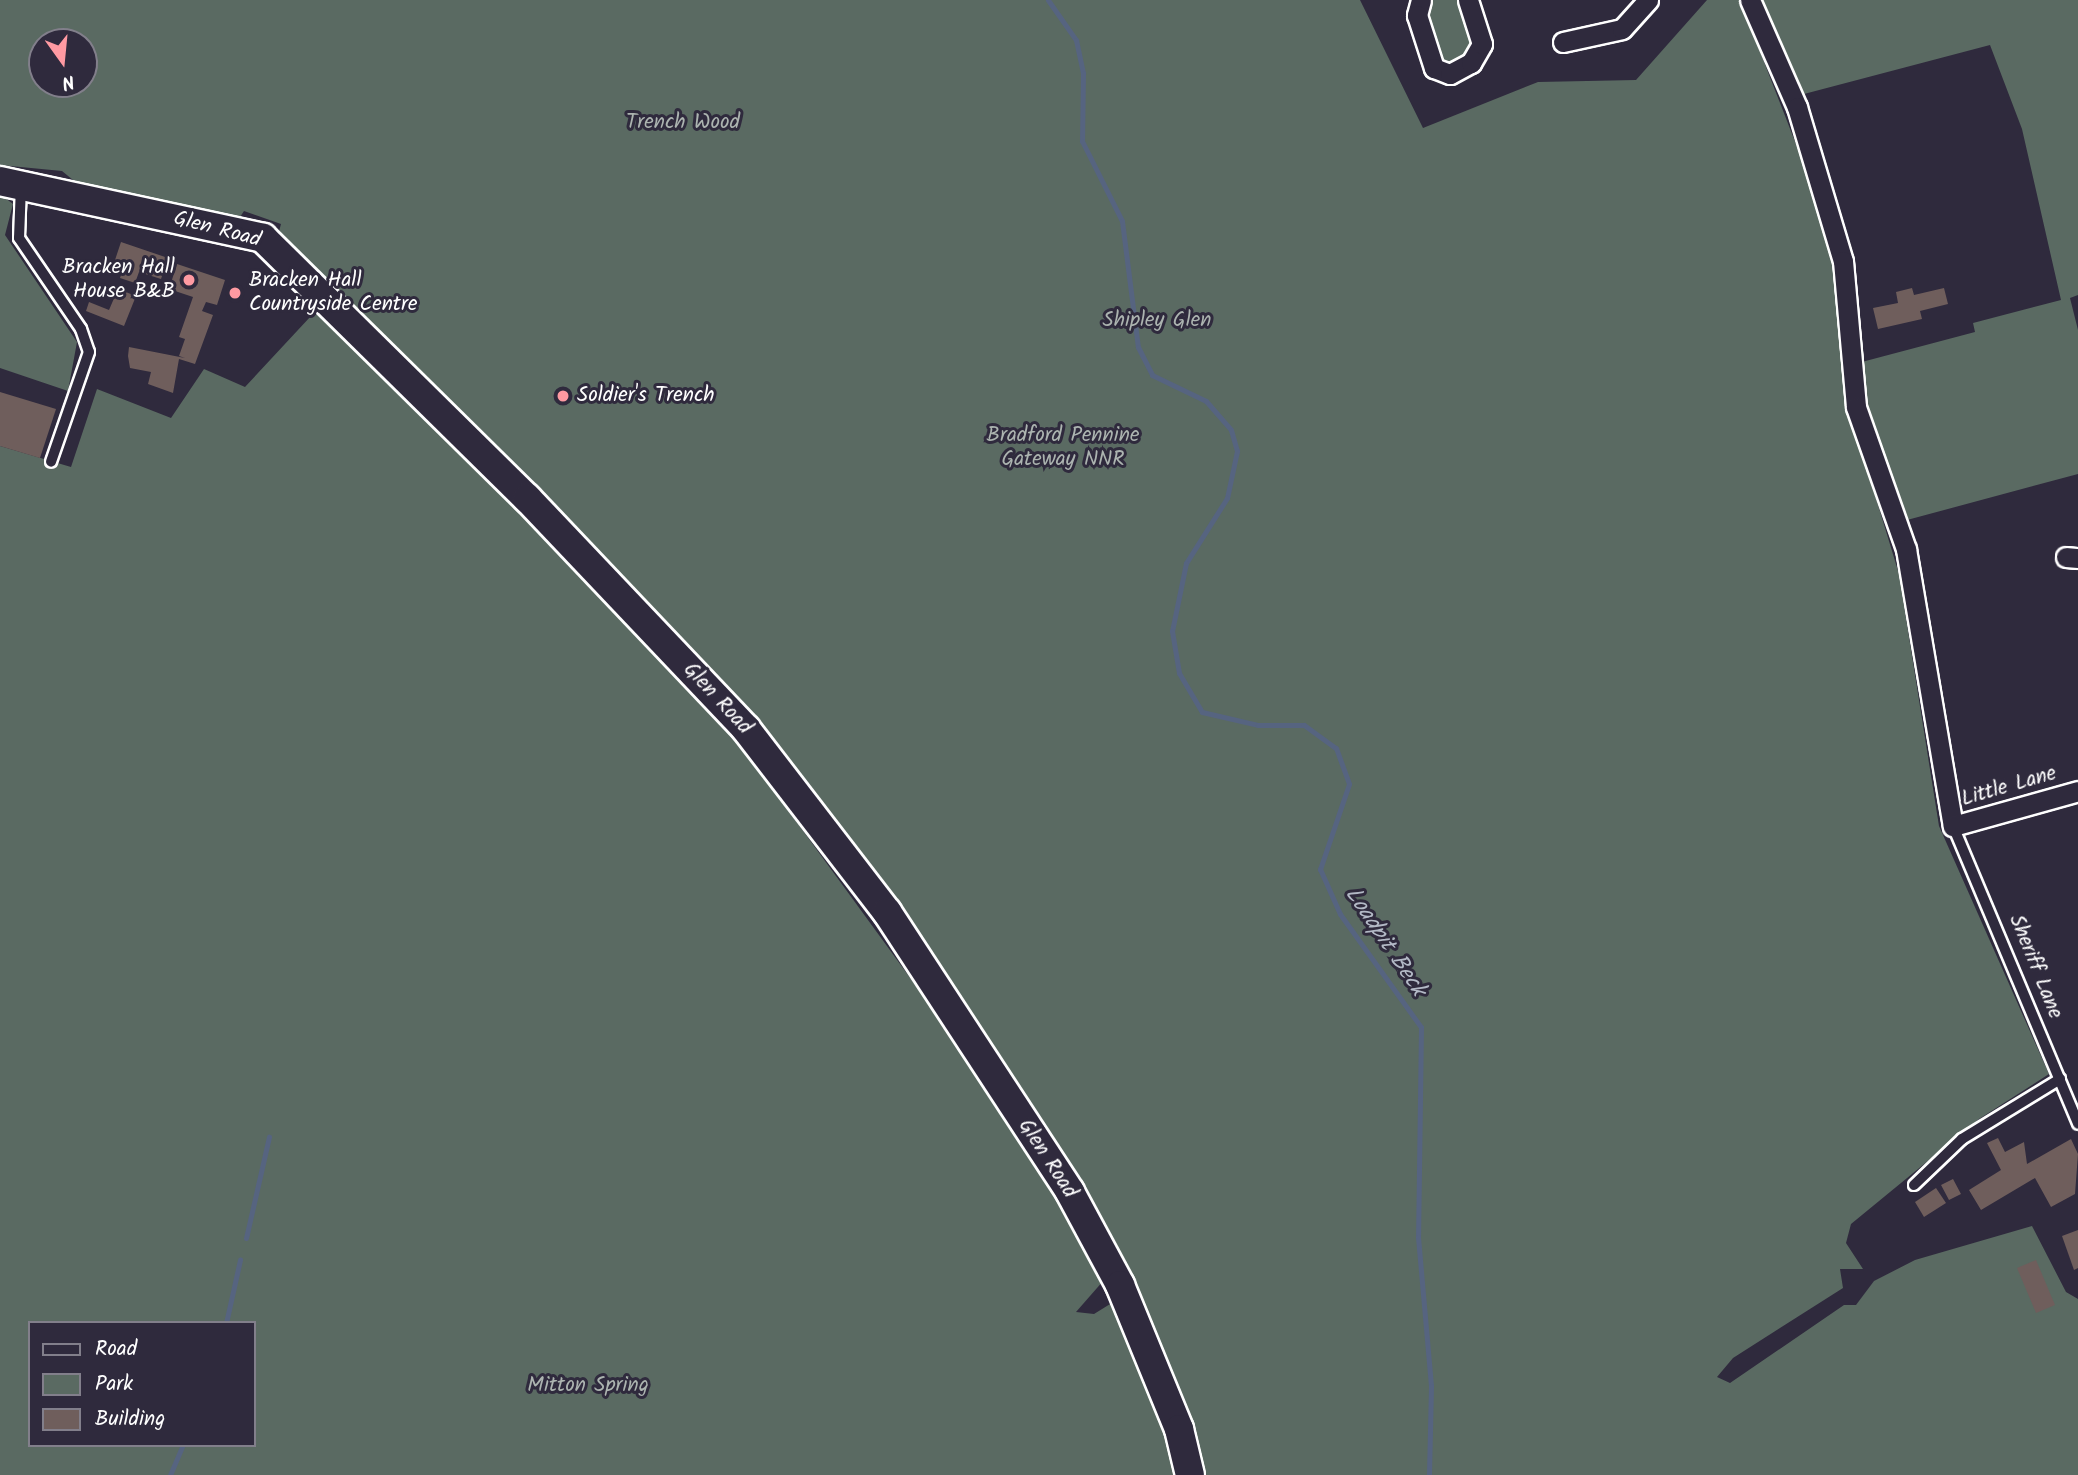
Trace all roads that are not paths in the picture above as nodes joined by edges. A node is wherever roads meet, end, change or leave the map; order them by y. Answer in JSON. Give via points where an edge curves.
{"nodes":[{"id":1,"x":1421,"y":0,"type":"edge"},
{"id":2,"x":1468,"y":0,"type":"edge"},
{"id":3,"x":1749,"y":0,"type":"edge"},
{"id":4,"x":1636,"y":4,"type":"edge"},
{"id":5,"x":1563,"y":43,"type":"dead end"},
{"id":6,"x":11,"y":183,"type":"edge"},
{"id":7,"x":51,"y":462,"type":"dead end"},
{"id":8,"x":2078,"y":791,"type":"edge"},
{"id":9,"x":1953,"y":826,"type":"junction"},
{"id":10,"x":2060,"y":1079,"type":"junction"},
{"id":11,"x":2078,"y":1124,"type":"edge"},
{"id":12,"x":1914,"y":1185,"type":"dead end"},
{"id":13,"x":1190,"y":1475,"type":"edge"}],
"edges":[{"from":1,"to":2,"type":"street","via":[[1418,15],[1434,68],[1450,74],[1471,63],[1482,44]]},
{"from":3,"to":9,"type":"street","via":[[1797,107],[1843,261],[1856,407],[1909,562]]},
{"from":4,"to":5,"type":"street","via":[[1622,29]]},
{"from":6,"to":7,"type":"lane","via":[[19,238],[81,328],[89,352]]},
{"from":6,"to":13,"type":"street","name":"Glen Road","via":[[263,238],[517,488],[746,730],[887,912],[1070,1192],[1120,1285],[1179,1429]]},
{"from":8,"to":9,"type":"street","name":"Little Lane"},
{"from":9,"to":10,"type":"lane","name":"Sheriff Lane"},
{"from":10,"to":11,"type":"lane","name":"Sheriff Lane"},
{"from":10,"to":12,"type":"lane","via":[[1962,1139]]}]}
